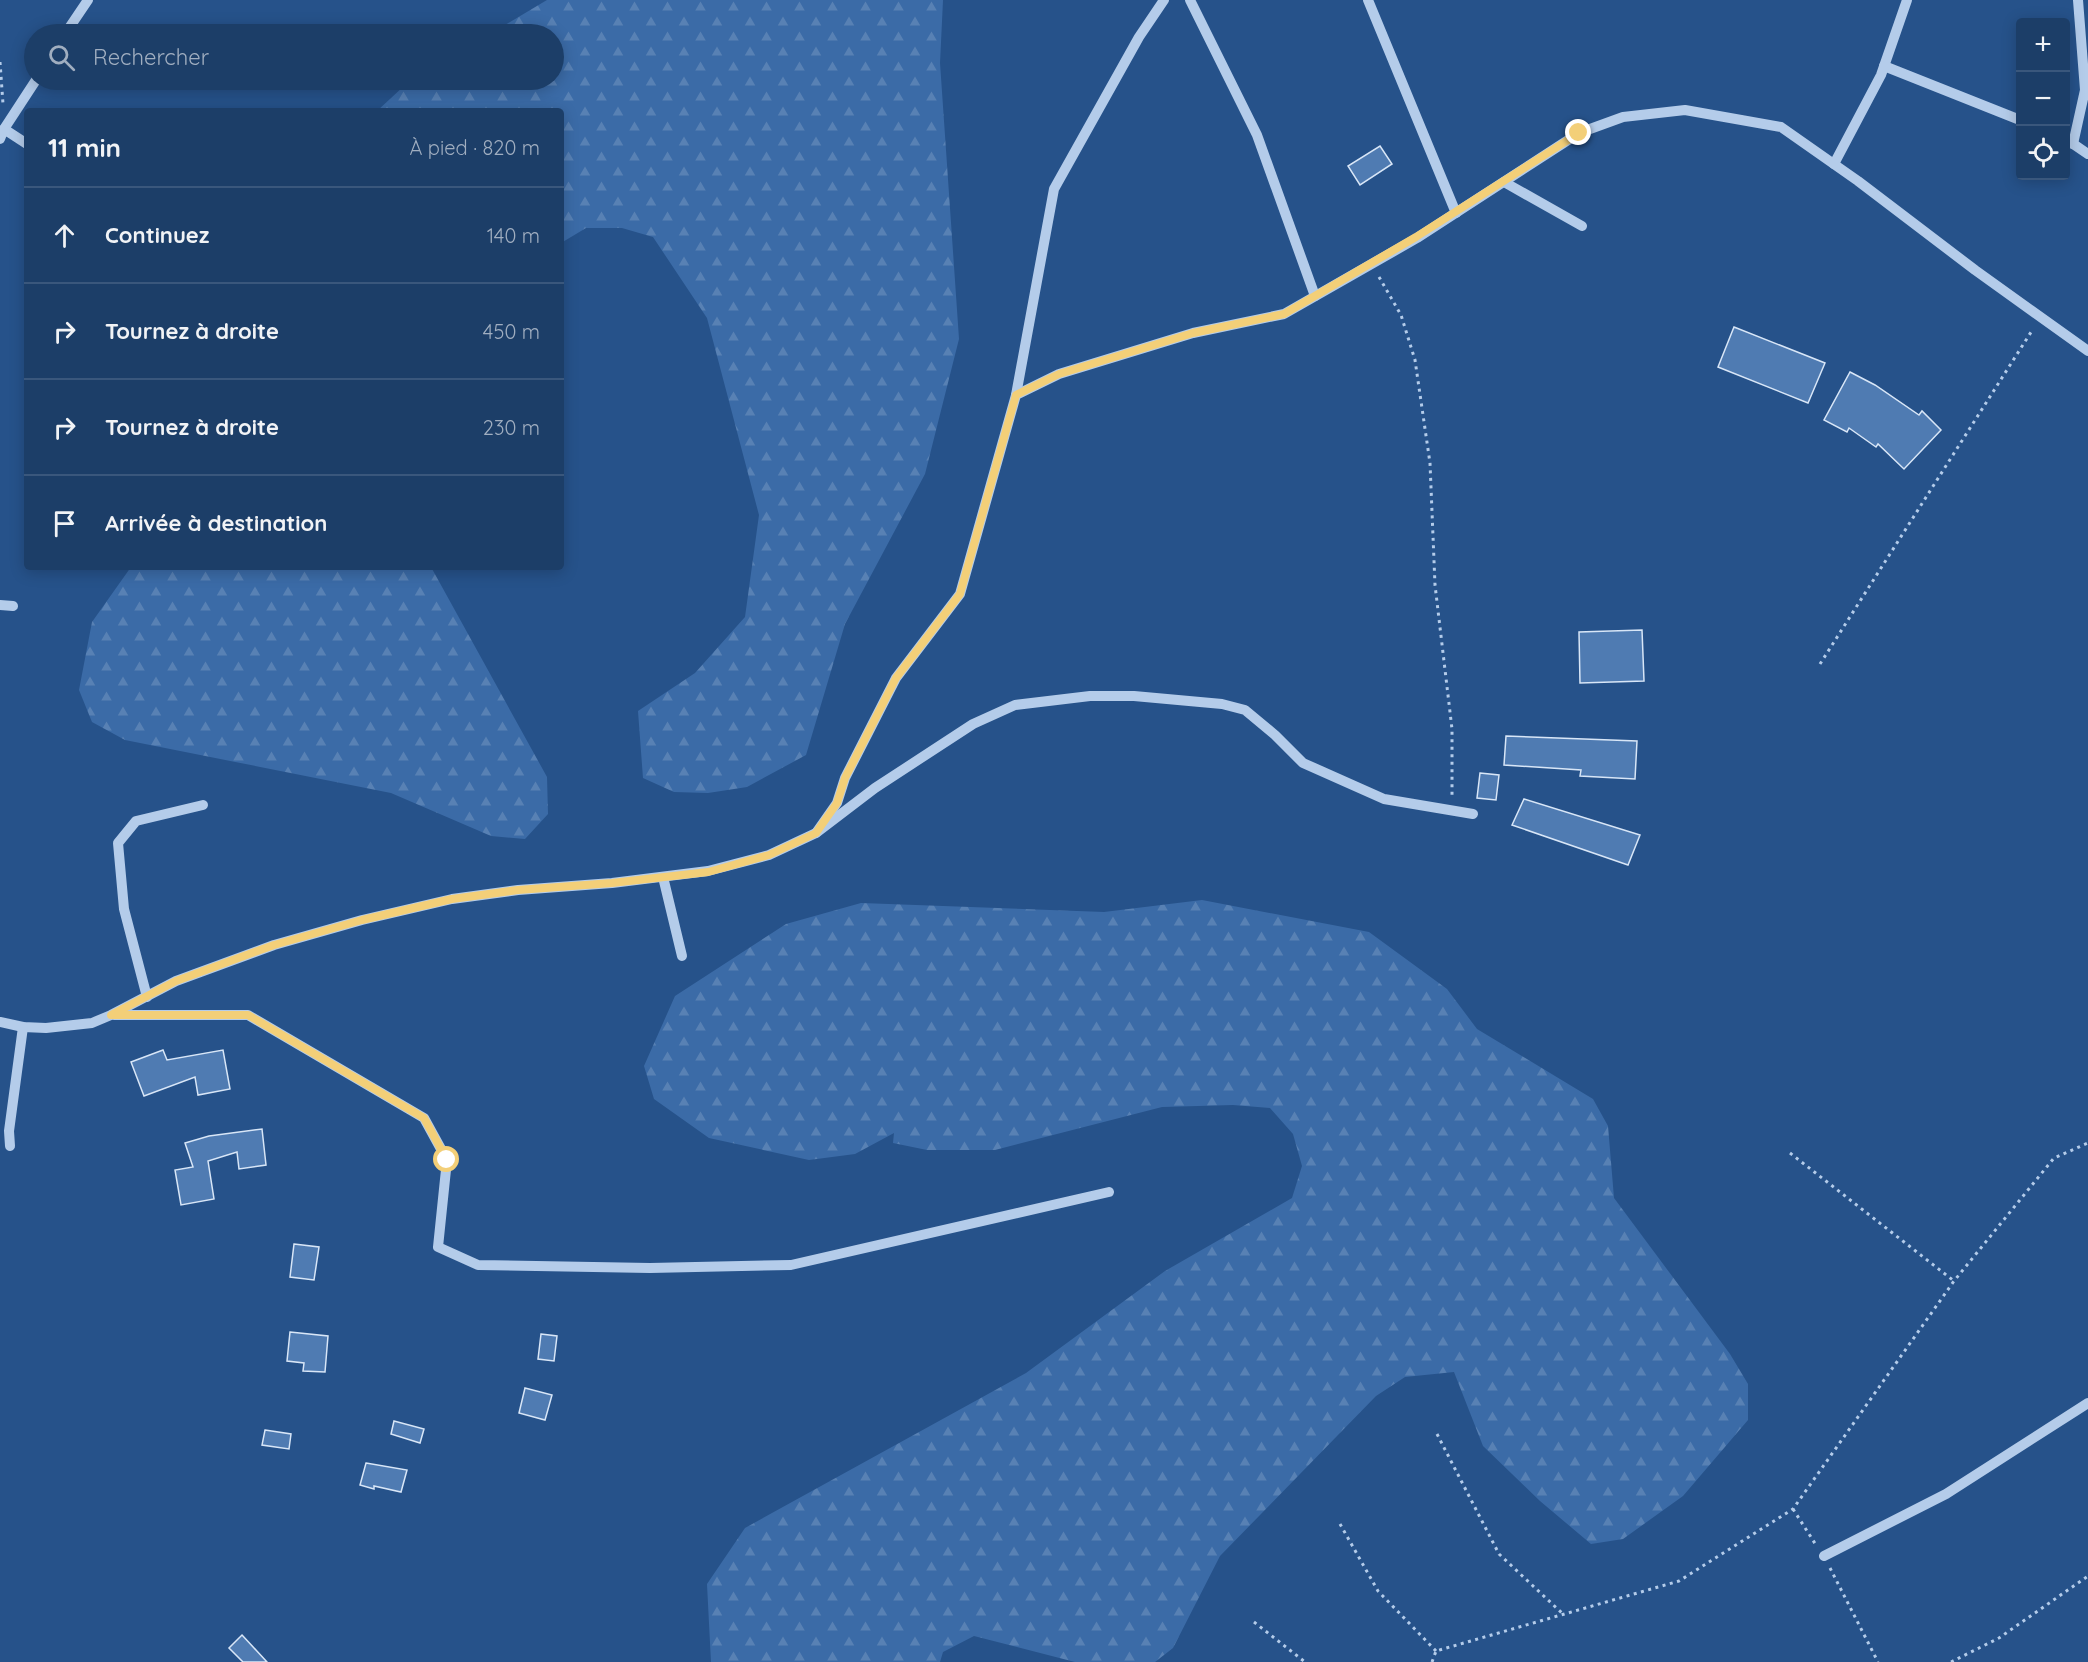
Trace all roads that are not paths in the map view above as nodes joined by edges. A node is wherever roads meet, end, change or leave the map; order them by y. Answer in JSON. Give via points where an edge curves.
{"nodes":[{"id":1,"x":88,"y":0,"type":"edge"},
{"id":2,"x":1164,"y":0,"type":"edge"},
{"id":3,"x":1190,"y":0,"type":"edge"},
{"id":4,"x":1368,"y":0,"type":"edge"},
{"id":5,"x":1907,"y":0,"type":"edge"},
{"id":6,"x":2078,"y":0,"type":"edge"},
{"id":7,"x":72,"y":24,"type":"edge"},
{"id":8,"x":1884,"y":66,"type":"junction"},
{"id":9,"x":30,"y":90,"type":"edge"},
{"id":10,"x":2016,"y":118,"type":"edge"},
{"id":11,"x":2,"y":134,"type":"edge"},
{"id":12,"x":2070,"y":139,"type":"edge"},
{"id":13,"x":24,"y":143,"type":"edge"},
{"id":14,"x":2070,"y":143,"type":"edge"},
{"id":15,"x":2088,"y":154,"type":"edge"},
{"id":16,"x":1834,"y":164,"type":"junction"},
{"id":17,"x":1504,"y":182,"type":"junction"},
{"id":18,"x":1456,"y":213,"type":"junction"},
{"id":19,"x":1582,"y":226,"type":"dead end"},
{"id":20,"x":1315,"y":296,"type":"junction"},
{"id":21,"x":2088,"y":351,"type":"edge"},
{"id":22,"x":1016,"y":395,"type":"junction"},
{"id":23,"x":0,"y":605,"type":"edge"},
{"id":24,"x":13,"y":606,"type":"dead end"},
{"id":25,"x":203,"y":805,"type":"dead end"},
{"id":26,"x":1473,"y":814,"type":"dead end"},
{"id":27,"x":816,"y":833,"type":"junction"},
{"id":28,"x":663,"y":877,"type":"junction"},
{"id":29,"x":682,"y":956,"type":"dead end"},
{"id":30,"x":147,"y":996,"type":"junction"},
{"id":31,"x":111,"y":1015,"type":"junction"},
{"id":32,"x":0,"y":1022,"type":"edge"},
{"id":33,"x":23,"y":1027,"type":"junction"},
{"id":34,"x":10,"y":1146,"type":"dead end"},
{"id":35,"x":1108,"y":1192,"type":"dead end"},
{"id":36,"x":2088,"y":1403,"type":"edge"},
{"id":37,"x":1824,"y":1556,"type":"road end"}],
"edges":[{"from":1,"to":7,"type":"street"},
{"from":2,"to":22,"type":"street","via":[[1054,189]]},
{"from":3,"to":20,"type":"street","via":[[1257,135]]},
{"from":4,"to":18,"type":"street"},
{"from":5,"to":8,"type":"street"},
{"from":6,"to":12,"type":"street","via":[[2085,90]]},
{"from":8,"to":10,"type":"street"},
{"from":8,"to":16,"type":"street"},
{"from":9,"to":11,"type":"street"},
{"from":11,"to":13,"type":"street"},
{"from":14,"to":15,"type":"street"},
{"from":16,"to":17,"type":"street","via":[[1781,127],[1685,110],[1623,117],[1579,133]]},
{"from":16,"to":21,"type":"street"},
{"from":17,"to":18,"type":"street"},
{"from":17,"to":19,"type":"street"},
{"from":18,"to":20,"type":"street"},
{"from":20,"to":22,"type":"street","via":[[1284,314],[1193,333],[1059,374]]},
{"from":22,"to":27,"type":"street","via":[[960,594],[896,678],[845,778],[837,803]]},
{"from":23,"to":24,"type":"street"},
{"from":25,"to":30,"type":"street","via":[[136,821],[118,843],[124,909]]},
{"from":26,"to":27,"type":"street","via":[[1384,799],[1303,763],[1245,710],[1134,696],[1090,696],[1015,705],[973,724]]},
{"from":27,"to":28,"type":"street","via":[[769,855],[708,872]]},
{"from":28,"to":29,"type":"street"},
{"from":28,"to":30,"type":"street","via":[[452,899],[274,945],[176,981]]},
{"from":30,"to":31,"type":"street"},
{"from":31,"to":33,"type":"street","via":[[92,1023]]},
{"from":31,"to":35,"type":"street","via":[[248,1015],[424,1118],[447,1160],[438,1247],[478,1265],[791,1265]]},
{"from":32,"to":33,"type":"street"},
{"from":33,"to":34,"type":"street"},
{"from":36,"to":37,"type":"street","via":[[1946,1494]]}]}
